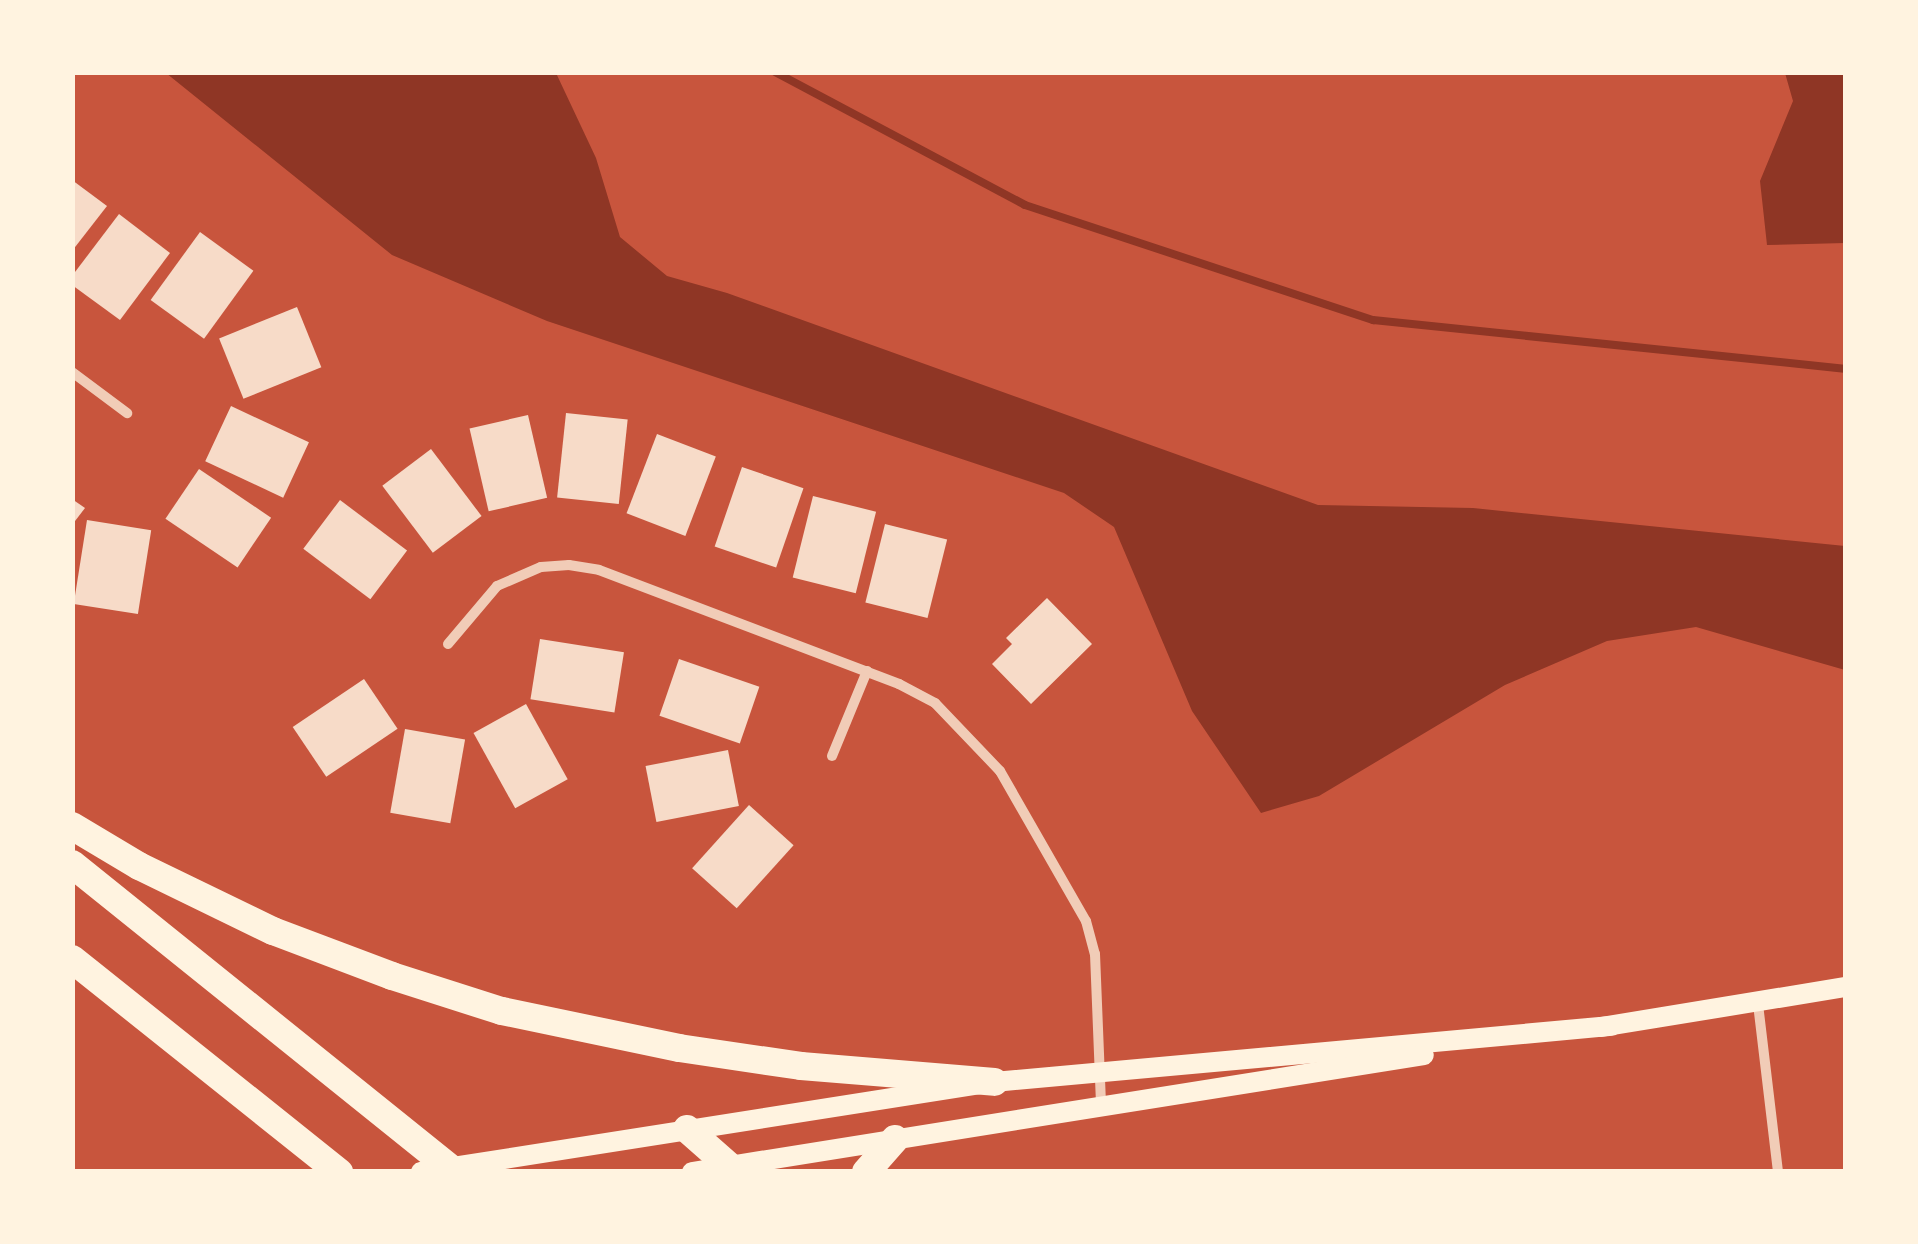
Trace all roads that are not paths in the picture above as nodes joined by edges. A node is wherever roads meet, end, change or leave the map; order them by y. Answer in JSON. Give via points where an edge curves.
{"nodes":[{"id":1,"x":72,"y":372,"type":"edge"},
{"id":2,"x":127,"y":413,"type":"dead end"},
{"id":3,"x":448,"y":644,"type":"dead end"},
{"id":4,"x":867,"y":671,"type":"junction"},
{"id":5,"x":832,"y":756,"type":"dead end"},
{"id":6,"x":72,"y":826,"type":"edge"},
{"id":7,"x":72,"y":864,"type":"edge"},
{"id":8,"x":72,"y":959,"type":"edge"},
{"id":9,"x":1846,"y":987,"type":"edge"},
{"id":10,"x":1758,"y":1004,"type":"junction"},
{"id":11,"x":1611,"y":1026,"type":"junction"},
{"id":12,"x":1099,"y":1072,"type":"junction"},
{"id":13,"x":994,"y":1082,"type":"junction"},
{"id":14,"x":1101,"y":1106,"type":"junction"},
{"id":15,"x":688,"y":1130,"type":"junction"},
{"id":16,"x":895,"y":1139,"type":"junction"},
{"id":17,"x":734,"y":1168,"type":"edge"},
{"id":18,"x":339,"y":1172,"type":"edge"},
{"id":19,"x":421,"y":1172,"type":"edge"},
{"id":20,"x":455,"y":1172,"type":"edge"},
{"id":21,"x":692,"y":1172,"type":"edge"},
{"id":22,"x":866,"y":1172,"type":"edge"},
{"id":23,"x":1778,"y":1172,"type":"edge"}],
"edges":[{"from":1,"to":2,"type":"street"},
{"from":3,"to":4,"type":"street","via":[[498,586],[541,567],[569,565],[599,570]]},
{"from":4,"to":5,"type":"street"},
{"from":4,"to":12,"type":"street","via":[[936,703],[970,735],[1000,771],[1068,885],[1095,954]]},
{"from":6,"to":13,"type":"highway","via":[[273,931],[502,1010],[783,1064]]},
{"from":7,"to":20,"type":"highway"},
{"from":8,"to":18,"type":"highway"},
{"from":9,"to":10,"type":"main road"},
{"from":10,"to":11,"type":"main road"},
{"from":10,"to":23,"type":"street"},
{"from":11,"to":12,"type":"main road"},
{"from":11,"to":14,"type":"main road"},
{"from":12,"to":13,"type":"main road"},
{"from":12,"to":14,"type":"street"},
{"from":13,"to":15,"type":"main road"},
{"from":14,"to":16,"type":"main road"},
{"from":15,"to":17,"type":"highway"},
{"from":15,"to":19,"type":"main road"},
{"from":16,"to":17,"type":"main road"},
{"from":16,"to":22,"type":"highway"},
{"from":17,"to":21,"type":"main road"}]}
